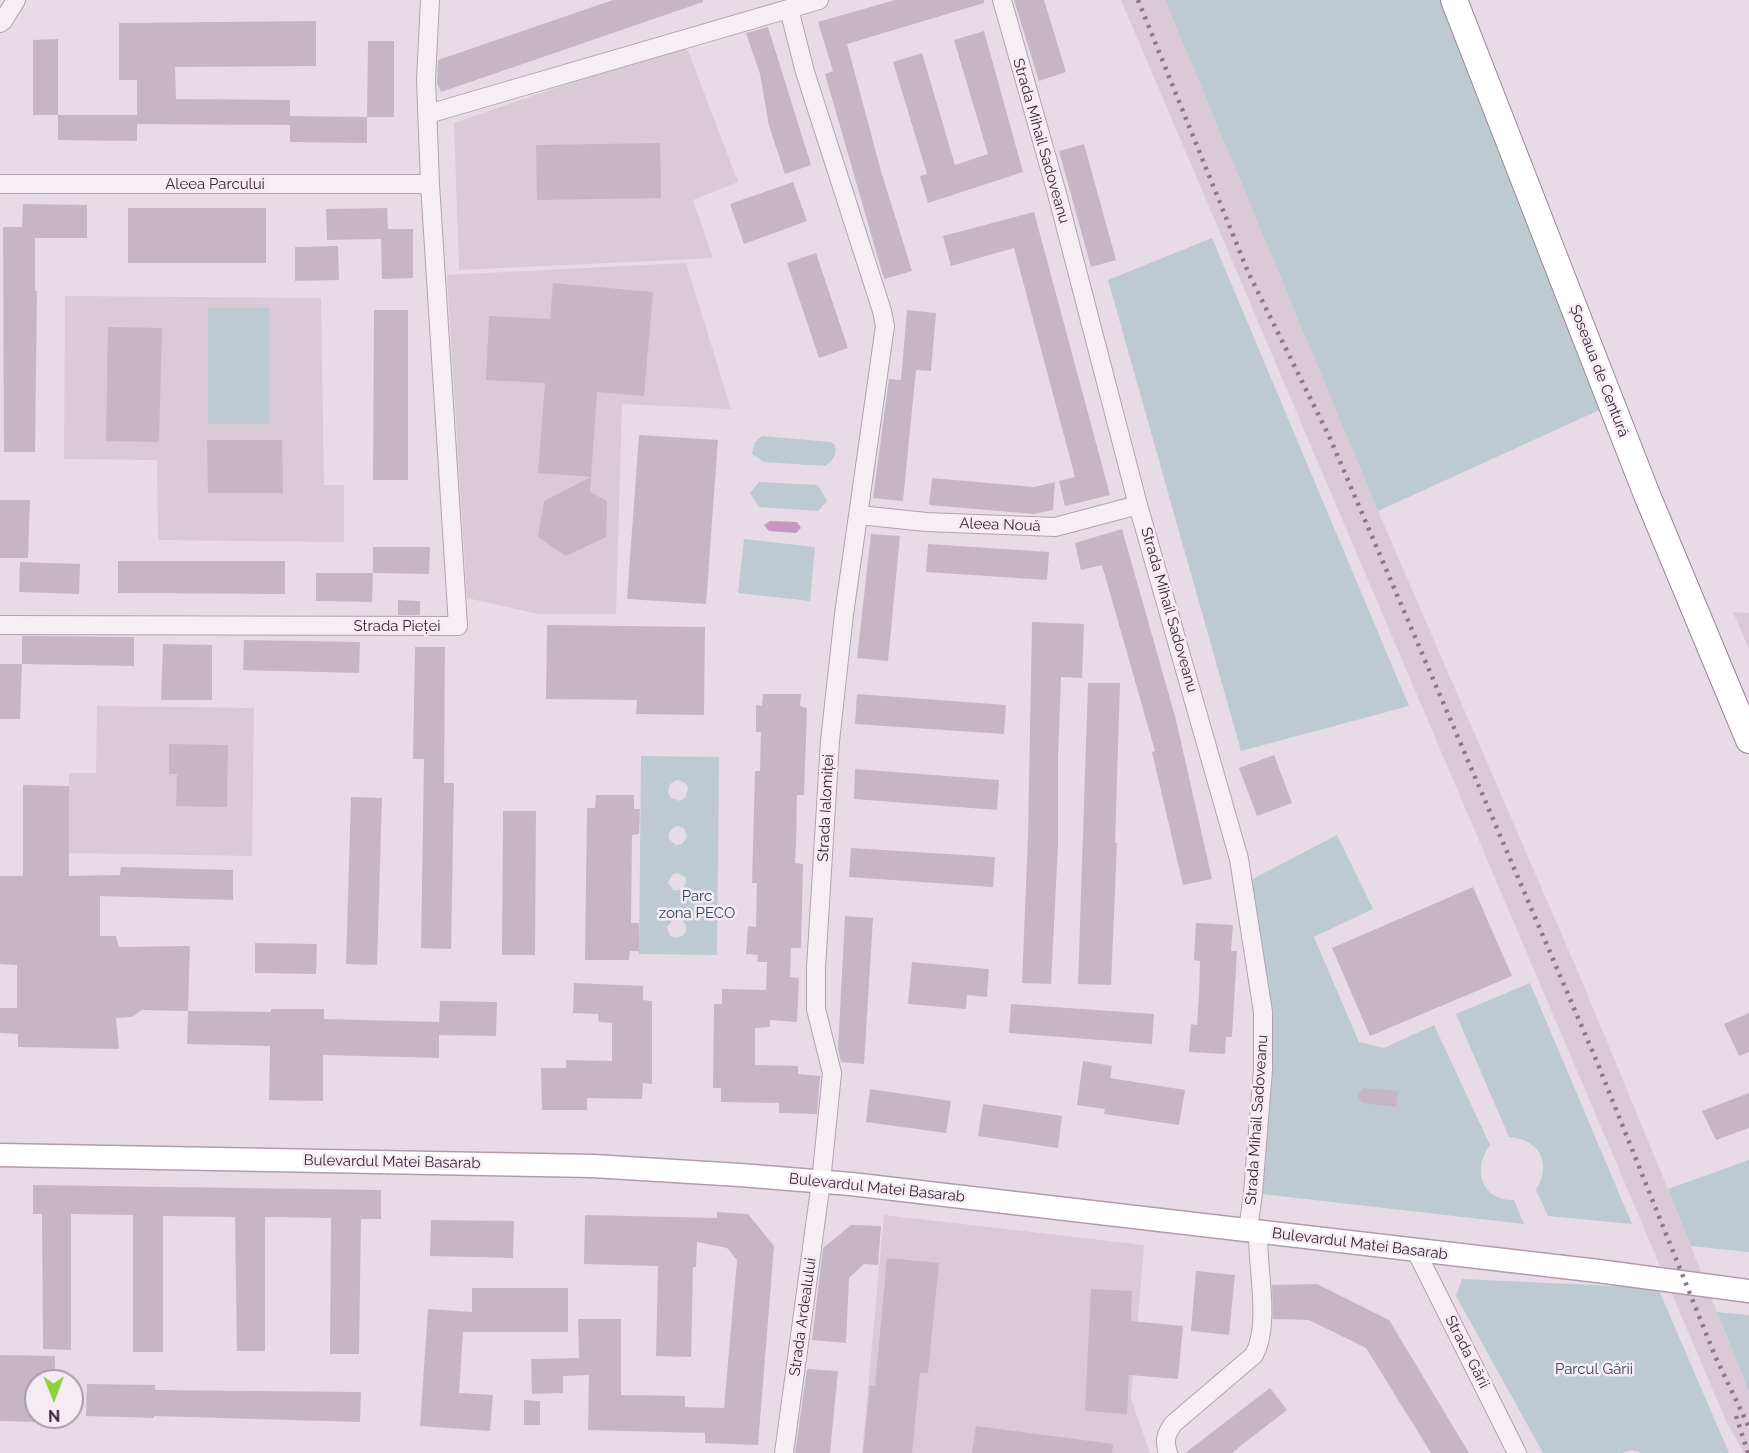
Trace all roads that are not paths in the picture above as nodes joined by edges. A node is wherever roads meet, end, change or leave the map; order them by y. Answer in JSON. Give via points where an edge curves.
{"nodes":[{"id":1,"x":16,"y":0,"type":"edge"},
{"id":2,"x":430,"y":0,"type":"edge"},
{"id":3,"x":819,"y":0,"type":"edge"},
{"id":4,"x":1002,"y":0,"type":"edge"},
{"id":5,"x":1454,"y":0,"type":"edge"},
{"id":6,"x":789,"y":9,"type":"junction"},
{"id":7,"x":0,"y":23,"type":"edge"},
{"id":8,"x":428,"y":114,"type":"junction"},
{"id":9,"x":0,"y":184,"type":"edge"},
{"id":10,"x":430,"y":184,"type":"junction"},
{"id":11,"x":1138,"y":505,"type":"junction"},
{"id":12,"x":859,"y":515,"type":"junction"},
{"id":13,"x":0,"y":625,"type":"edge"},
{"id":14,"x":1749,"y":740,"type":"edge"},
{"id":15,"x":0,"y":1155,"type":"edge"},
{"id":16,"x":821,"y":1182,"type":"junction"},
{"id":17,"x":1253,"y":1231,"type":"junction"},
{"id":18,"x":1416,"y":1251,"type":"junction"},
{"id":19,"x":1700,"y":1284,"type":"junction"},
{"id":20,"x":1749,"y":1291,"type":"edge"},
{"id":21,"x":1749,"y":1295,"type":"edge"},
{"id":22,"x":784,"y":1453,"type":"edge"},
{"id":23,"x":1168,"y":1453,"type":"edge"},
{"id":24,"x":1517,"y":1453,"type":"edge"}],
"edges":[{"from":1,"to":7,"type":"street"},
{"from":2,"to":8,"type":"street"},
{"from":3,"to":6,"type":"street"},
{"from":4,"to":11,"type":"street","name":"Strada Mihail Sadoveanu"},
{"from":5,"to":14,"type":"highway","name":"Șoseaua de Centură","via":[[1647,495]]},
{"from":6,"to":8,"type":"street"},
{"from":6,"to":12,"type":"street","name":"Strada Ialomiței","via":[[885,326]]},
{"from":8,"to":10,"type":"street"},
{"from":9,"to":10,"type":"street","name":"Aleea Parcului"},
{"from":10,"to":13,"type":"street","name":"Strada Pieței","via":[[458,626]]},
{"from":11,"to":12,"type":"street","name":"Aleea Nouă","via":[[1055,527]]},
{"from":11,"to":17,"type":"street","name":"Strada Mihail Sadoveanu","via":[[1239,859],[1263,1012]]},
{"from":12,"to":16,"type":"street","name":"Strada Ialomiței","via":[[831,731],[816,968],[816,1009],[832,1073]]},
{"from":15,"to":16,"type":"main road","name":"Bulevardul Matei Basarab","via":[[593,1166]]},
{"from":16,"to":17,"type":"main road","name":"Bulevardul Matei Basarab"},
{"from":16,"to":22,"type":"street","name":"Strada Ardealului"},
{"from":17,"to":18,"type":"main road","name":"Bulevardul Matei Basarab"},
{"from":17,"to":23,"type":"street","name":"Strada Mihail Sadoveanu","via":[[1263,1320],[1259,1346],[1254,1355],[1167,1431]]},
{"from":18,"to":19,"type":"main road","name":"Bulevardul Matei Basarab"},
{"from":18,"to":24,"type":"street","name":"Strada Gării"},
{"from":19,"to":20,"type":"main road","name":"Bulevardul Matei Basarab"},
{"from":19,"to":21,"type":"main road"}]}
